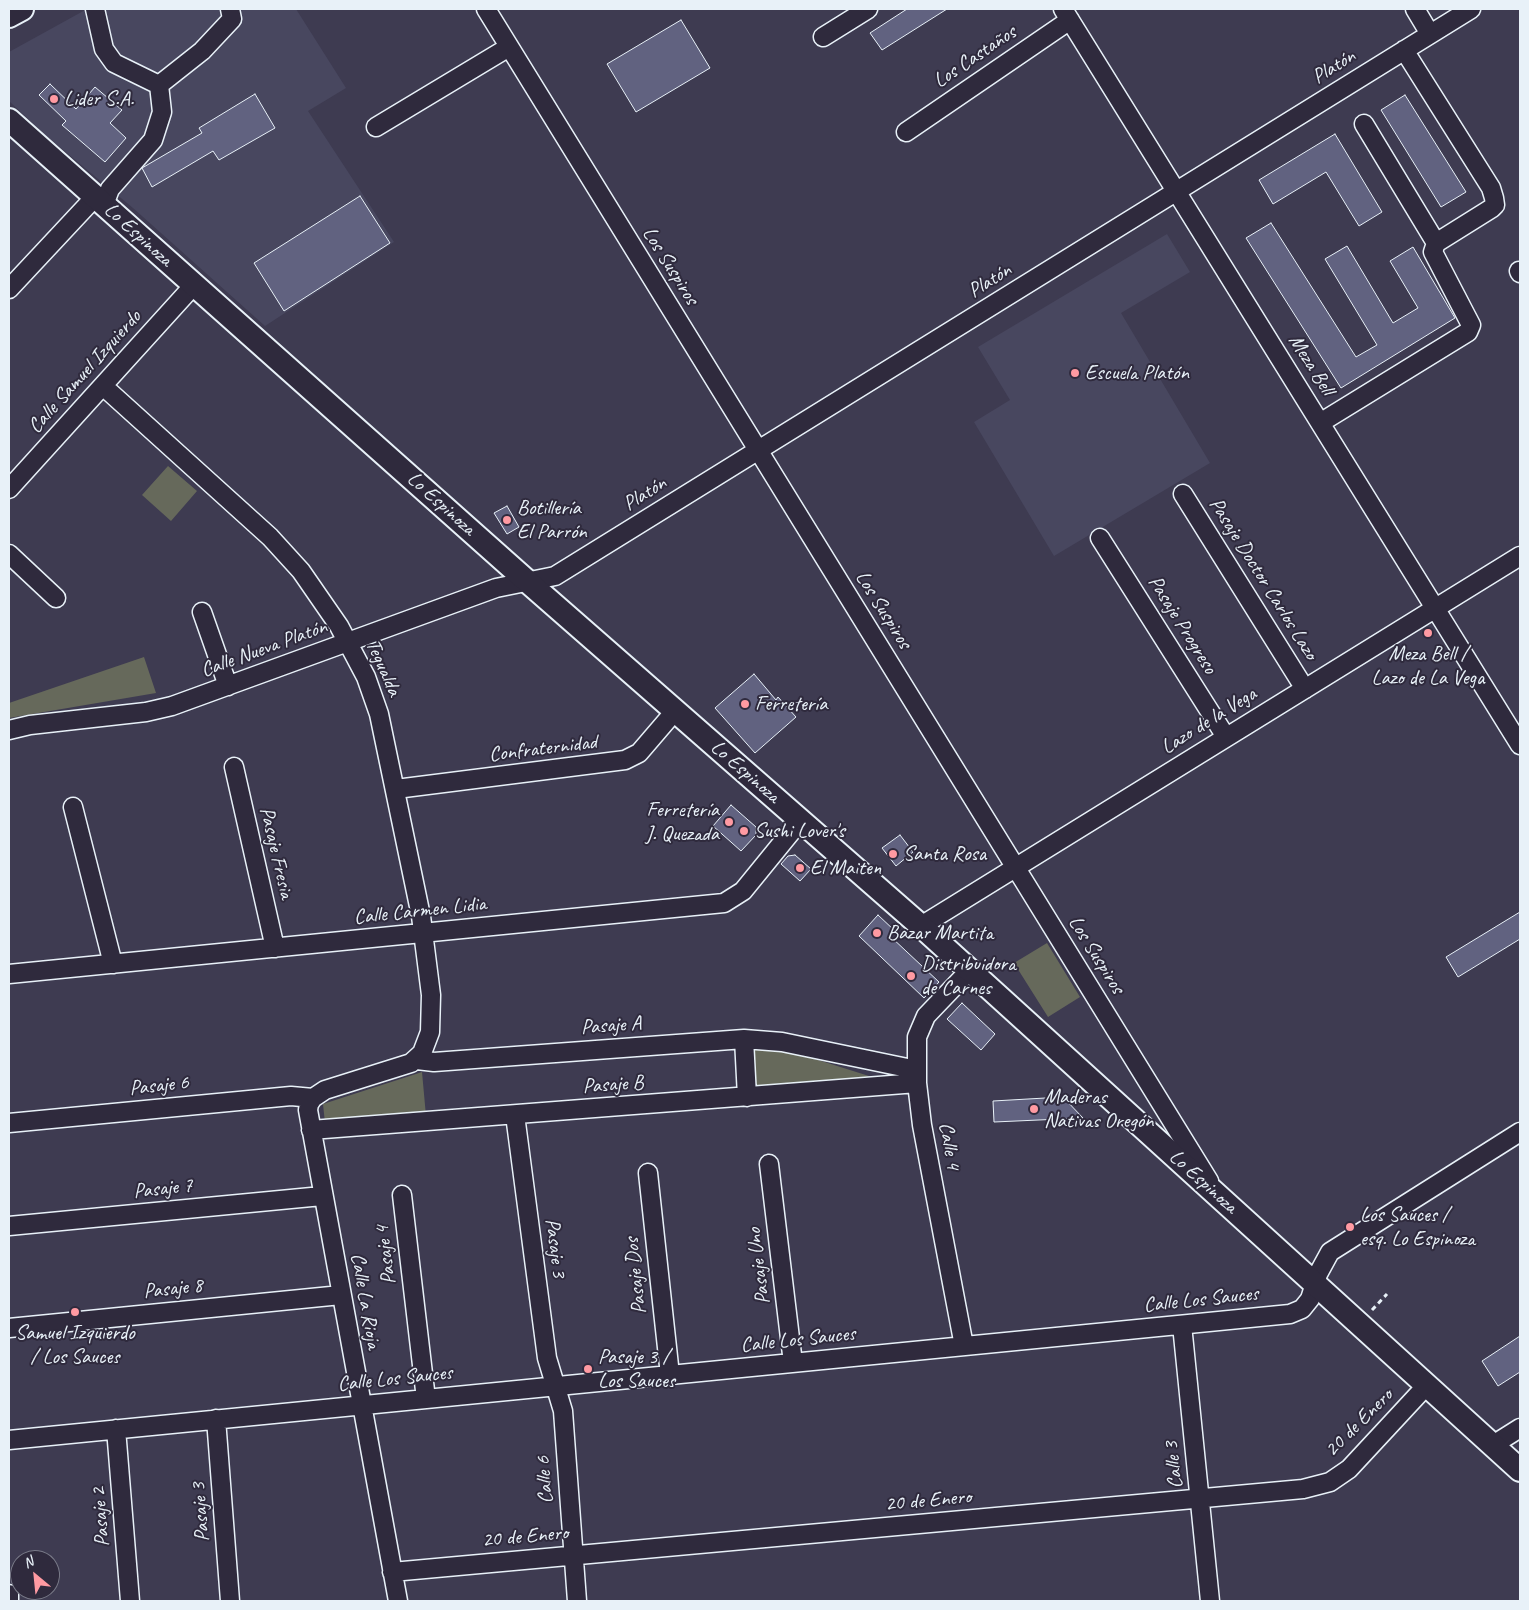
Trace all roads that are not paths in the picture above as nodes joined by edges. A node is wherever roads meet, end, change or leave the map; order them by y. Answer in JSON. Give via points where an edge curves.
{"nodes":[{"id":1,"x":22,"y":9,"type":"edge"},
{"id":2,"x":95,"y":9,"type":"edge"},
{"id":3,"x":230,"y":9,"type":"edge"},
{"id":4,"x":486,"y":9,"type":"edge"},
{"id":5,"x":868,"y":9,"type":"edge"},
{"id":6,"x":1415,"y":9,"type":"edge"},
{"id":7,"x":1471,"y":9,"type":"edge"},
{"id":8,"x":1066,"y":14,"type":"edge"},
{"id":9,"x":9,"y":16,"type":"edge"},
{"id":10,"x":1430,"y":34,"type":"junction"},
{"id":11,"x":823,"y":37,"type":"dead end"},
{"id":12,"x":509,"y":47,"type":"junction"},
{"id":13,"x":1404,"y":50,"type":"junction"},
{"id":14,"x":159,"y":85,"type":"junction"},
{"id":15,"x":9,"y":120,"type":"edge"},
{"id":16,"x":1364,"y":124,"type":"dead end"},
{"id":17,"x":376,"y":127,"type":"dead end"},
{"id":18,"x":906,"y":132,"type":"dead end"},
{"id":19,"x":1176,"y":191,"type":"junction"},
{"id":20,"x":100,"y":201,"type":"junction"},
{"id":21,"x":1436,"y":243,"type":"junction"},
{"id":22,"x":194,"y":285,"type":"junction"},
{"id":23,"x":9,"y":289,"type":"edge"},
{"id":24,"x":102,"y":386,"type":"junction"},
{"id":25,"x":1320,"y":423,"type":"junction"},
{"id":26,"x":758,"y":450,"type":"junction"},
{"id":27,"x":9,"y":489,"type":"edge"},
{"id":28,"x":1183,"y":494,"type":"dead end"},
{"id":29,"x":1100,"y":538,"type":"dead end"},
{"id":30,"x":9,"y":554,"type":"edge"},
{"id":31,"x":1520,"y":556,"type":"edge"},
{"id":32,"x":528,"y":582,"type":"junction"},
{"id":33,"x":56,"y":598,"type":"dead end"},
{"id":34,"x":1435,"y":608,"type":"junction"},
{"id":35,"x":202,"y":612,"type":"dead end"},
{"id":36,"x":348,"y":643,"type":"junction"},
{"id":37,"x":228,"y":686,"type":"junction"},
{"id":38,"x":1305,"y":688,"type":"junction"},
{"id":39,"x":675,"y":711,"type":"junction"},
{"id":40,"x":9,"y":730,"type":"edge"},
{"id":41,"x":1226,"y":737,"type":"junction"},
{"id":42,"x":1520,"y":745,"type":"edge"},
{"id":43,"x":234,"y":767,"type":"dead end"},
{"id":44,"x":396,"y":789,"type":"junction"},
{"id":45,"x":74,"y":808,"type":"dead end"},
{"id":46,"x":800,"y":821,"type":"junction"},
{"id":47,"x":1015,"y":868,"type":"junction"},
{"id":48,"x":921,"y":926,"type":"junction"},
{"id":49,"x":424,"y":934,"type":"junction"},
{"id":50,"x":275,"y":948,"type":"junction"},
{"id":51,"x":113,"y":964,"type":"junction"},
{"id":52,"x":970,"y":970,"type":"junction"},
{"id":53,"x":9,"y":974,"type":"edge"},
{"id":54,"x":744,"y":1039,"type":"junction"},
{"id":55,"x":417,"y":1060,"type":"junction"},
{"id":56,"x":917,"y":1077,"type":"junction"},
{"id":57,"x":747,"y":1097,"type":"junction"},
{"id":58,"x":313,"y":1098,"type":"junction"},
{"id":59,"x":515,"y":1115,"type":"junction"},
{"id":60,"x":9,"y":1123,"type":"edge"},
{"id":61,"x":311,"y":1130,"type":"junction"},
{"id":62,"x":1520,"y":1132,"type":"edge"},
{"id":63,"x":769,"y":1164,"type":"dead end"},
{"id":64,"x":648,"y":1173,"type":"dead end"},
{"id":65,"x":402,"y":1195,"type":"dead end"},
{"id":66,"x":322,"y":1196,"type":"junction"},
{"id":67,"x":1219,"y":1196,"type":"junction"},
{"id":68,"x":9,"y":1226,"type":"edge"},
{"id":69,"x":1316,"y":1285,"type":"junction"},
{"id":70,"x":341,"y":1295,"type":"junction"},
{"id":71,"x":1182,"y":1325,"type":"junction"},
{"id":72,"x":9,"y":1328,"type":"edge"},
{"id":73,"x":964,"y":1346,"type":"junction"},
{"id":74,"x":794,"y":1363,"type":"junction"},
{"id":75,"x":670,"y":1375,"type":"junction"},
{"id":76,"x":555,"y":1386,"type":"junction"},
{"id":77,"x":1427,"y":1386,"type":"junction"},
{"id":78,"x":426,"y":1399,"type":"junction"},
{"id":79,"x":361,"y":1405,"type":"junction"},
{"id":80,"x":216,"y":1419,"type":"junction"},
{"id":81,"x":1520,"y":1428,"type":"edge"},
{"id":82,"x":116,"y":1429,"type":"junction"},
{"id":83,"x":9,"y":1440,"type":"edge"},
{"id":84,"x":1493,"y":1445,"type":"junction"},
{"id":85,"x":1520,"y":1470,"type":"edge"},
{"id":86,"x":1200,"y":1498,"type":"junction"},
{"id":87,"x":573,"y":1556,"type":"junction"},
{"id":88,"x":392,"y":1572,"type":"junction"},
{"id":89,"x":9,"y":1594,"type":"edge"},
{"id":90,"x":9,"y":1601,"type":"edge"},
{"id":91,"x":130,"y":1601,"type":"edge"},
{"id":92,"x":230,"y":1601,"type":"edge"},
{"id":93,"x":398,"y":1601,"type":"edge"},
{"id":94,"x":577,"y":1601,"type":"edge"},
{"id":95,"x":1210,"y":1601,"type":"edge"}],
"edges":[{"from":1,"to":9,"type":"main road"},
{"from":2,"to":14,"type":"street","via":[[104,49],[114,63]]},
{"from":3,"to":14,"type":"street","via":[[232,19],[202,51]]},
{"from":4,"to":12,"type":"street","name":"Los Suspiros"},
{"from":5,"to":11,"type":"street"},
{"from":6,"to":10,"type":"street"},
{"from":7,"to":10,"type":"street","name":"Platón"},
{"from":8,"to":18,"type":"street","name":"Los Castaños"},
{"from":8,"to":19,"type":"street","name":"Meza Bell"},
{"from":10,"to":13,"type":"street","name":"Platón"},
{"from":12,"to":17,"type":"street"},
{"from":12,"to":26,"type":"street","name":"Los Suspiros"},
{"from":13,"to":19,"type":"street","name":"Platón"},
{"from":13,"to":21,"type":"street","via":[[1491,188],[1494,198],[1492,208]]},
{"from":14,"to":20,"type":"street","via":[[162,112],[153,140]]},
{"from":15,"to":20,"type":"main road","name":"Lo Espinoza"},
{"from":16,"to":21,"type":"street"},
{"from":19,"to":25,"type":"street","name":"Meza Bell"},
{"from":19,"to":26,"type":"street","name":"Platón"},
{"from":20,"to":22,"type":"main road","name":"Lo Espinoza"},
{"from":20,"to":23,"type":"street"},
{"from":21,"to":25,"type":"street","via":[[1432,252],[1434,258],[1470,319],[1468,332]]},
{"from":22,"to":24,"type":"street","name":"Calle Samuel Izquierdo"},
{"from":22,"to":32,"type":"main road","name":"Lo Espinoza"},
{"from":24,"to":27,"type":"street","name":"Calle Samuel Izquierdo"},
{"from":24,"to":36,"type":"street","name":"Tegualda","via":[[286,554],[328,607]]},
{"from":25,"to":34,"type":"street","name":"Meza Bell"},
{"from":26,"to":32,"type":"street","name":"Platón","via":[[555,576]]},
{"from":26,"to":47,"type":"street","name":"Los Suspiros"},
{"from":28,"to":38,"type":"street","name":"Pasaje Doctor Carlos Lazo"},
{"from":29,"to":41,"type":"street","name":"Pasaje Progreso"},
{"from":30,"to":33,"type":"street"},
{"from":31,"to":34,"type":"street","name":"Lazo de la Vega"},
{"from":32,"to":36,"type":"street","name":"Calle Nueva Platón","via":[[496,588]]},
{"from":32,"to":39,"type":"main road","name":"Lo Espinoza"},
{"from":34,"to":38,"type":"street","name":"Lazo de la Vega"},
{"from":34,"to":42,"type":"street","name":"Meza Bell"},
{"from":35,"to":37,"type":"street"},
{"from":36,"to":37,"type":"street","name":"Calle Nueva Platón"},
{"from":36,"to":44,"type":"street","name":"Tegualda","via":[[376,701]]},
{"from":37,"to":40,"type":"street","name":"Calle Nueva Platón","via":[[159,710]]},
{"from":38,"to":41,"type":"street","name":"Lazo de la Vega"},
{"from":39,"to":44,"type":"street","name":"Confraternidad","via":[[639,753],[625,760]]},
{"from":39,"to":46,"type":"main road","name":"Lo Espinoza"},
{"from":41,"to":47,"type":"street","name":"Lazo de la Vega"},
{"from":43,"to":50,"type":"street","name":"Pasaje Fresia"},
{"from":44,"to":49,"type":"street","name":"Tegualda"},
{"from":45,"to":51,"type":"street"},
{"from":46,"to":48,"type":"main road","name":"Lo Espinoza"},
{"from":46,"to":49,"type":"street","name":"Calle Carmen Lidia","via":[[743,891],[724,903]]},
{"from":47,"to":48,"type":"street","name":"Lazo de la Vega"},
{"from":47,"to":67,"type":"street","name":"Los Suspiros"},
{"from":48,"to":52,"type":"main road","name":"Lo Espinoza"},
{"from":49,"to":50,"type":"street","name":"Calle Carmen Lidia"},
{"from":49,"to":55,"type":"street","name":"Tegualda","via":[[432,1019],[427,1043]]},
{"from":50,"to":51,"type":"street","name":"Calle Carmen Lidia"},
{"from":51,"to":53,"type":"street","name":"Calle Carmen Lidia"},
{"from":52,"to":56,"type":"street","name":"Calle 4","via":[[933,1007],[921,1025],[917,1037]]},
{"from":52,"to":67,"type":"main road","name":"Lo Espinoza"},
{"from":54,"to":55,"type":"street","name":"Pasaje A","via":[[434,1062]]},
{"from":54,"to":56,"type":"street","name":"Pasaje A","via":[[782,1042]]},
{"from":54,"to":57,"type":"street"},
{"from":55,"to":58,"type":"street","name":"Pasaje A","via":[[325,1090]]},
{"from":56,"to":57,"type":"street","name":"Pasaje B"},
{"from":56,"to":73,"type":"street","name":"Calle 4","via":[[927,1156]]},
{"from":57,"to":59,"type":"street","name":"Pasaje B"},
{"from":58,"to":60,"type":"street","name":"Pasaje 6","via":[[291,1096]]},
{"from":58,"to":61,"type":"street","name":"Calle La Rioja","via":[[309,1104]]},
{"from":59,"to":61,"type":"street","name":"Pasaje B"},
{"from":59,"to":76,"type":"street","name":"Pasaje 3","via":[[547,1358]]},
{"from":61,"to":66,"type":"street","name":"Calle La Rioja"},
{"from":62,"to":69,"type":"street","name":"Calle Los Sauces","via":[[1341,1244],[1324,1259]]},
{"from":63,"to":74,"type":"street","name":"Pasaje Uno"},
{"from":64,"to":75,"type":"street","name":"Pasaje Dos"},
{"from":65,"to":78,"type":"street","name":"Pasaje 4"},
{"from":66,"to":68,"type":"street","name":"Pasaje 7"},
{"from":66,"to":70,"type":"street","name":"Calle La Rioja"},
{"from":67,"to":69,"type":"main road","name":"Lo Espinoza"},
{"from":69,"to":71,"type":"street","name":"Calle Los Sauces","via":[[1306,1304],[1290,1314]]},
{"from":69,"to":77,"type":"main road","name":"Lo Espinoza"},
{"from":70,"to":72,"type":"street","name":"Pasaje 8"},
{"from":70,"to":79,"type":"street","name":"Calle La Rioja"},
{"from":71,"to":73,"type":"street","name":"Calle Los Sauces"},
{"from":71,"to":86,"type":"street","name":"Calle 3"},
{"from":73,"to":74,"type":"street","name":"Calle Los Sauces"},
{"from":74,"to":75,"type":"street","name":"Calle Los Sauces"},
{"from":75,"to":76,"type":"street","name":"Calle Los Sauces"},
{"from":76,"to":78,"type":"street","name":"Calle Los Sauces"},
{"from":76,"to":87,"type":"street","name":"Calle 6","via":[[563,1411]]},
{"from":77,"to":84,"type":"main road","name":"Lo Espinoza"},
{"from":77,"to":86,"type":"street","name":"20 de Enero","via":[[1353,1465],[1330,1482],[1304,1489]]},
{"from":78,"to":79,"type":"street","name":"Calle Los Sauces"},
{"from":79,"to":80,"type":"street","name":"Calle Los Sauces"},
{"from":79,"to":88,"type":"street","name":"Calle La Rioja"},
{"from":80,"to":82,"type":"street","name":"Calle Los Sauces"},
{"from":80,"to":92,"type":"street","name":"Pasaje 3"},
{"from":81,"to":84,"type":"street"},
{"from":82,"to":83,"type":"street","name":"Calle Los Sauces"},
{"from":82,"to":91,"type":"street","name":"Pasaje 2"},
{"from":84,"to":85,"type":"main road","name":"Lo Espinoza"},
{"from":86,"to":87,"type":"street","name":"20 de Enero"},
{"from":86,"to":95,"type":"street","name":"Calle 3"},
{"from":87,"to":88,"type":"street","name":"20 de Enero"},
{"from":87,"to":94,"type":"street","name":"Calle 6"},
{"from":88,"to":93,"type":"street","name":"Calle La Rioja"},
{"from":89,"to":90,"type":"street"}]}
